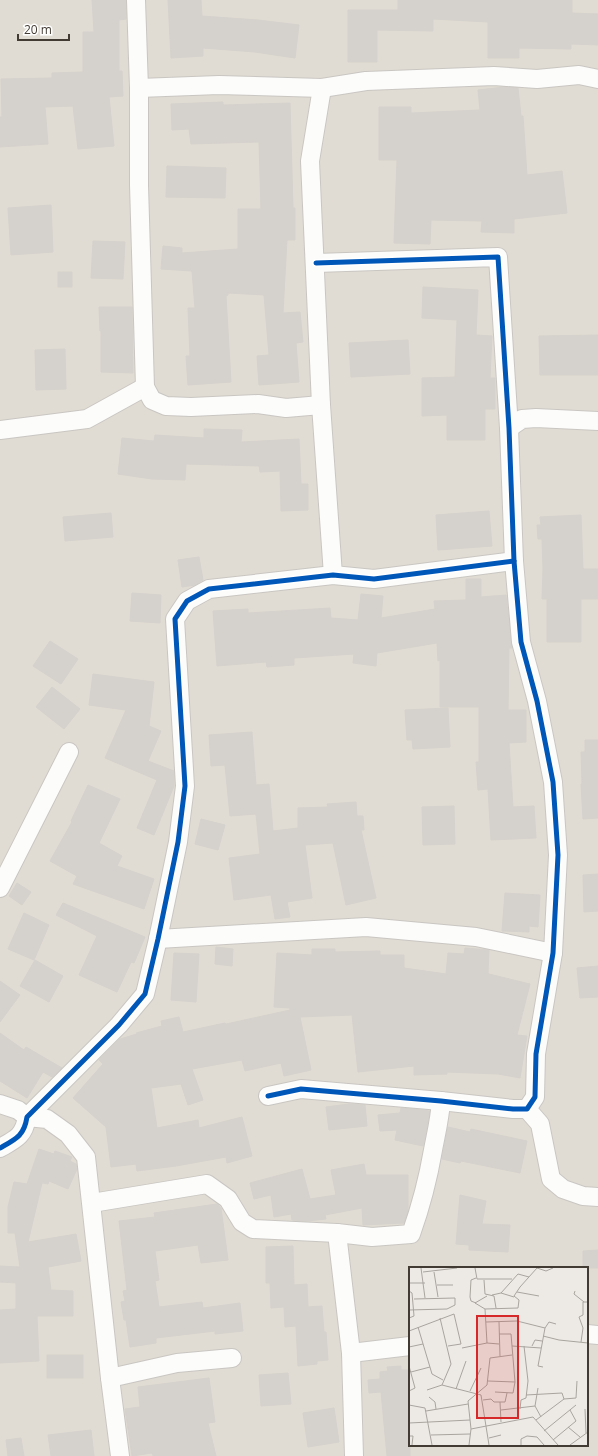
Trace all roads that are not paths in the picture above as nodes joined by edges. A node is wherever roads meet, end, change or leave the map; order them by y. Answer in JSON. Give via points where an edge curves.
{"nodes":[{"id":1,"x":136,"y":0,"type":"edge"},
{"id":2,"x":598,"y":79,"type":"edge"},
{"id":3,"x":139,"y":88,"type":"junction"},
{"id":4,"x":322,"y":88,"type":"junction"},
{"id":5,"x":316,"y":263,"type":"junction"},
{"id":6,"x":145,"y":387,"type":"junction"},
{"id":7,"x":322,"y":405,"type":"junction"},
{"id":8,"x":598,"y":421,"type":"edge"},
{"id":9,"x":508,"y":428,"type":"junction"},
{"id":10,"x":0,"y":430,"type":"edge"},
{"id":11,"x":514,"y":561,"type":"junction"},
{"id":12,"x":333,"y":575,"type":"junction"},
{"id":13,"x":69,"y":752,"type":"dead end"},
{"id":14,"x":0,"y":888,"type":"edge"},
{"id":15,"x":158,"y":939,"type":"junction"},
{"id":16,"x":553,"y":953,"type":"junction"},
{"id":17,"x":268,"y":1096,"type":"dead end"},
{"id":18,"x":441,"y":1101,"type":"junction"},
{"id":19,"x":0,"y":1104,"type":"edge"},
{"id":20,"x":527,"y":1109,"type":"junction"},
{"id":21,"x":27,"y":1117,"type":"junction"},
{"id":22,"x":0,"y":1148,"type":"edge"},
{"id":23,"x":598,"y":1197,"type":"edge"},
{"id":24,"x":92,"y":1203,"type":"junction"},
{"id":25,"x":337,"y":1233,"type":"junction"},
{"id":26,"x":588,"y":1334,"type":"edge"},
{"id":27,"x":598,"y":1335,"type":"edge"},
{"id":28,"x":409,"y":1346,"type":"edge"},
{"id":29,"x":351,"y":1354,"type":"junction"},
{"id":30,"x":232,"y":1358,"type":"dead end"},
{"id":31,"x":110,"y":1378,"type":"junction"},
{"id":32,"x":120,"y":1456,"type":"edge"},
{"id":33,"x":354,"y":1456,"type":"edge"}],
"edges":[{"from":1,"to":3,"type":"street"},
{"from":2,"to":4,"type":"street","via":[[579,75],[537,78],[494,76],[366,81]]},
{"from":3,"to":4,"type":"street","via":[[219,85]]},
{"from":3,"to":6,"type":"street"},
{"from":4,"to":5,"type":"street","via":[[310,161]]},
{"from":5,"to":7,"type":"street"},
{"from":5,"to":9,"type":"street","via":[[498,257]]},
{"from":6,"to":7,"type":"street","via":[[152,400],[166,406],[258,404],[286,408]]},
{"from":6,"to":10,"type":"street","via":[[87,419]]},
{"from":7,"to":12,"type":"street"},
{"from":8,"to":9,"type":"street","via":[[522,419]]},
{"from":9,"to":11,"type":"street"},
{"from":11,"to":12,"type":"street","via":[[374,579]]},
{"from":11,"to":16,"type":"street","via":[[521,642],[537,701],[553,782],[558,855]]},
{"from":12,"to":15,"type":"street","via":[[209,589],[187,601],[175,619],[185,786],[178,842]]},
{"from":13,"to":14,"type":"street"},
{"from":15,"to":16,"type":"street","via":[[366,927],[476,937]]},
{"from":15,"to":21,"type":"street","via":[[145,994],[119,1025]]},
{"from":16,"to":20,"type":"street","via":[[536,1054],[535,1097]]},
{"from":17,"to":18,"type":"street","via":[[300,1089]]},
{"from":18,"to":20,"type":"street"},
{"from":18,"to":25,"type":"street","via":[[430,1171],[411,1234],[372,1237]]},
{"from":19,"to":21,"type":"street","via":[[18,1110]]},
{"from":20,"to":23,"type":"street","via":[[540,1124],[552,1179],[563,1189],[582,1196]]},
{"from":21,"to":22,"type":"street","via":[[25,1128],[16,1139]]},
{"from":21,"to":24,"type":"street","via":[[47,1119],[68,1134],[86,1157]]},
{"from":24,"to":25,"type":"street","via":[[207,1184],[228,1199],[242,1222],[252,1229]]},
{"from":24,"to":31,"type":"street"},
{"from":25,"to":29,"type":"street"},
{"from":26,"to":27,"type":"street"},
{"from":28,"to":29,"type":"street"},
{"from":29,"to":33,"type":"street"},
{"from":30,"to":31,"type":"street","via":[[177,1363]]},
{"from":31,"to":32,"type":"street"}]}
